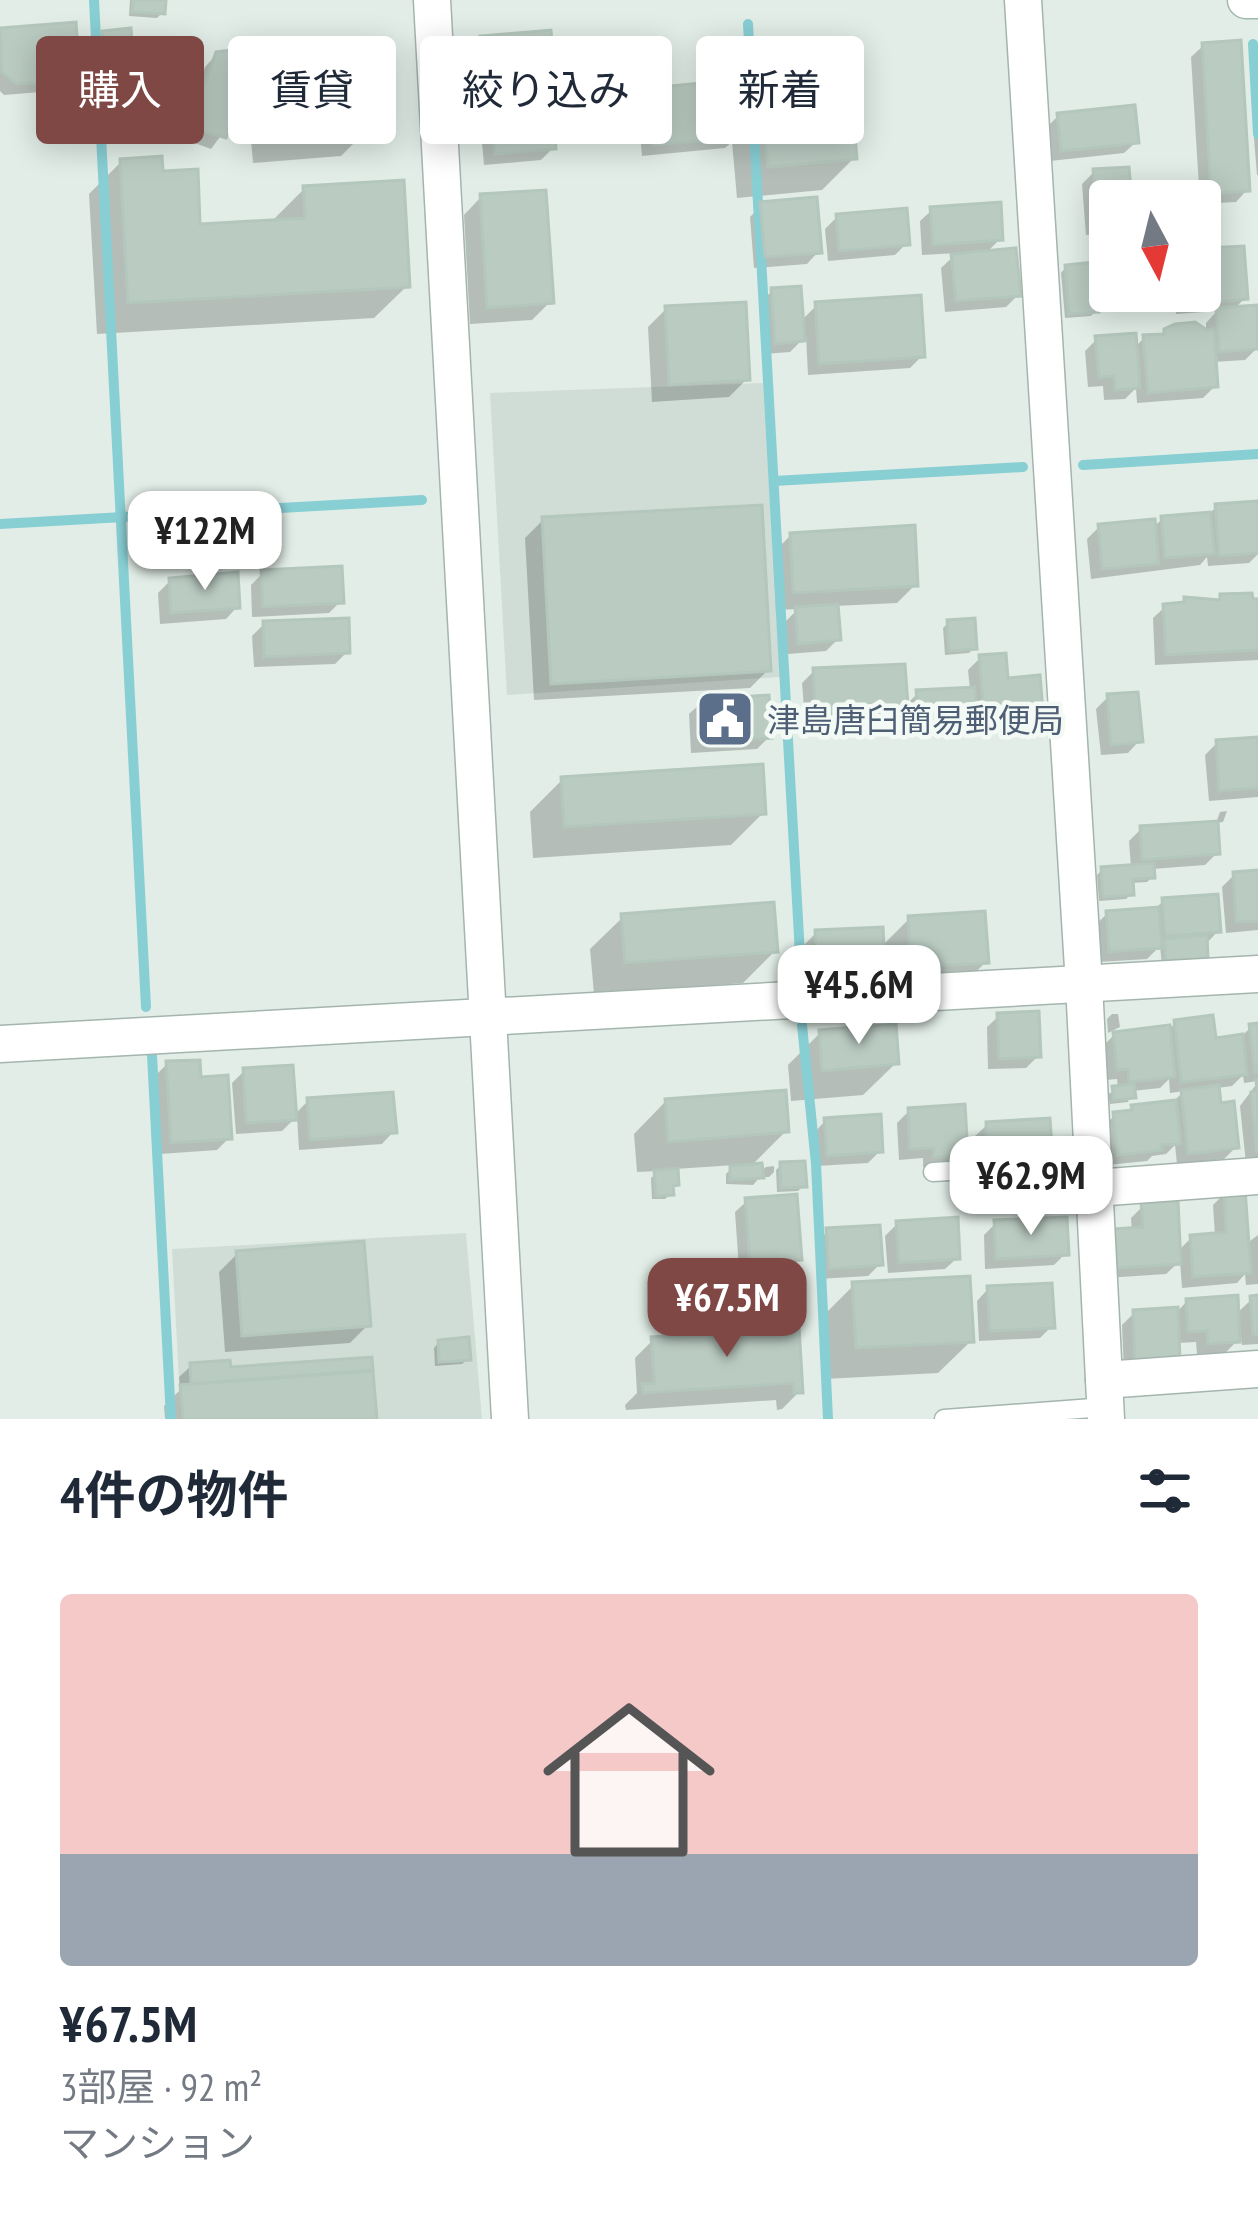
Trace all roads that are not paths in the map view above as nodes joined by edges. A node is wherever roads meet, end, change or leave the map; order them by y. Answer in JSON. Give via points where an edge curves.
{"nodes":[{"id":1,"x":432,"y":0,"type":"edge"},
{"id":2,"x":1023,"y":0,"type":"edge"},
{"id":3,"x":1246,"y":0,"type":"edge"},
{"id":4,"x":1258,"y":1,"type":"edge"},
{"id":5,"x":1258,"y":974,"type":"edge"},
{"id":6,"x":1084,"y":984,"type":"junction"},
{"id":7,"x":488,"y":1018,"type":"junction"},
{"id":8,"x":0,"y":1044,"type":"edge"},
{"id":9,"x":933,"y":1172,"type":"dead end"},
{"id":10,"x":1094,"y":1175,"type":"junction"},
{"id":11,"x":1258,"y":1176,"type":"edge"},
{"id":12,"x":1258,"y":1369,"type":"edge"},
{"id":13,"x":1106,"y":1402,"type":"edge"},
{"id":14,"x":510,"y":1419,"type":"edge"},
{"id":15,"x":944,"y":1419,"type":"edge"}],
"edges":[{"from":1,"to":7,"type":"street"},
{"from":2,"to":6,"type":"street"},
{"from":3,"to":4,"type":"street"},
{"from":5,"to":6,"type":"street"},
{"from":6,"to":7,"type":"street"},
{"from":6,"to":10,"type":"street"},
{"from":7,"to":8,"type":"street"},
{"from":7,"to":14,"type":"street"},
{"from":9,"to":10,"type":"lane"},
{"from":10,"to":11,"type":"street"},
{"from":10,"to":13,"type":"street"},
{"from":12,"to":13,"type":"street"},
{"from":13,"to":15,"type":"lane"}]}
